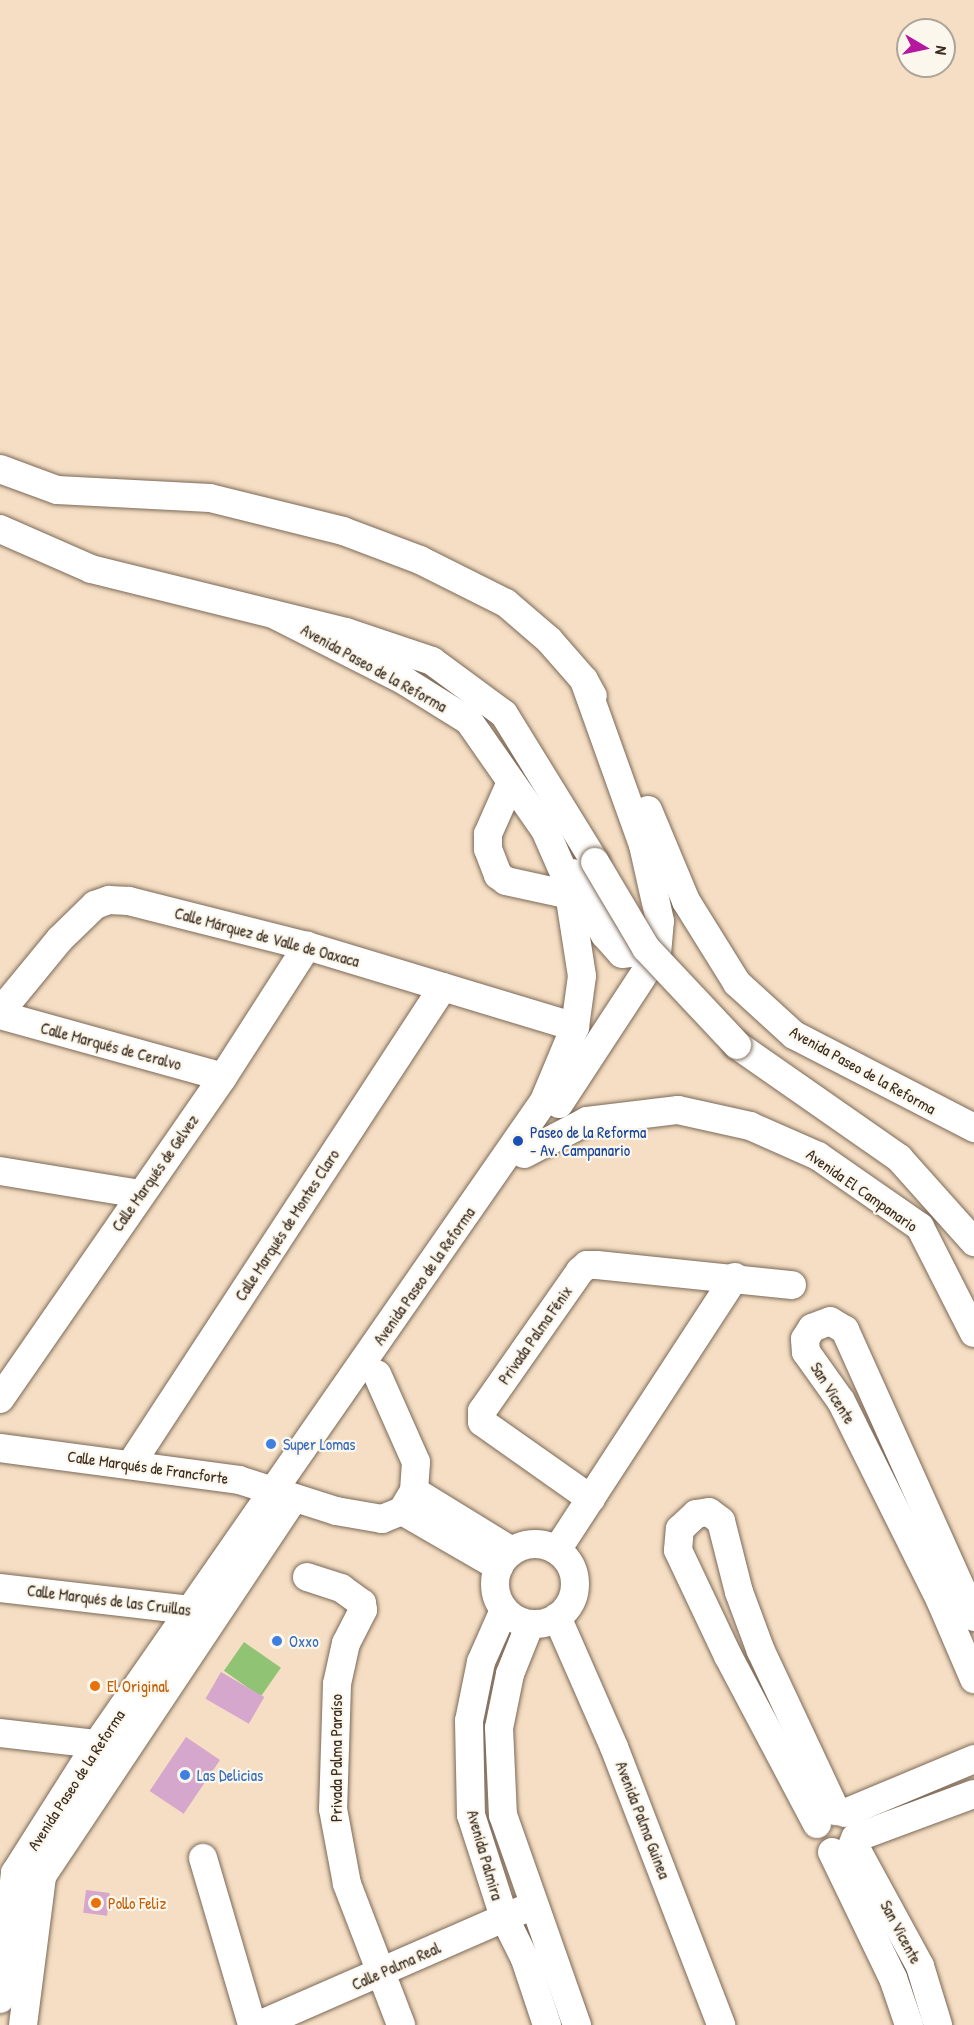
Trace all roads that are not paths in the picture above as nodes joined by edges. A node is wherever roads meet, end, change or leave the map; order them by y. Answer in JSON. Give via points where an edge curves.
{"nodes":[{"id":1,"x":0,"y":469,"type":"edge"},
{"id":2,"x":0,"y":528,"type":"edge"},
{"id":3,"x":275,"y":615,"type":"junction"},
{"id":4,"x":584,"y":680,"type":"junction"},
{"id":5,"x":511,"y":782,"type":"junction"},
{"id":6,"x":545,"y":830,"type":"junction"},
{"id":7,"x":570,"y":895,"type":"junction"},
{"id":8,"x":660,"y":921,"type":"junction"},
{"id":9,"x":307,"y":946,"type":"junction"},
{"id":10,"x":443,"y":987,"type":"junction"},
{"id":11,"x":0,"y":1014,"type":"edge"},
{"id":12,"x":575,"y":1027,"type":"junction"},
{"id":13,"x":223,"y":1077,"type":"junction"},
{"id":14,"x":974,"y":1128,"type":"edge"},
{"id":15,"x":524,"y":1154,"type":"junction"},
{"id":16,"x":0,"y":1171,"type":"edge"},
{"id":17,"x":140,"y":1194,"type":"junction"},
{"id":18,"x":974,"y":1242,"type":"edge"},
{"id":19,"x":735,"y":1277,"type":"junction"},
{"id":20,"x":792,"y":1285,"type":"dead end"},
{"id":21,"x":974,"y":1333,"type":"edge"},
{"id":22,"x":377,"y":1374,"type":"junction"},
{"id":23,"x":0,"y":1399,"type":"edge"},
{"id":24,"x":0,"y":1448,"type":"edge"},
{"id":25,"x":131,"y":1464,"type":"junction"},
{"id":26,"x":285,"y":1495,"type":"junction"},
{"id":27,"x":591,"y":1499,"type":"junction"},
{"id":28,"x":408,"y":1501,"type":"junction"},
{"id":29,"x":557,"y":1551,"type":"junction"},
{"id":30,"x":505,"y":1559,"type":"junction"},
{"id":31,"x":307,"y":1577,"type":"dead end"},
{"id":32,"x":0,"y":1588,"type":"edge"},
{"id":33,"x":952,"y":1596,"type":"junction"},
{"id":34,"x":504,"y":1610,"type":"junction"},
{"id":35,"x":205,"y":1612,"type":"junction"},
{"id":36,"x":557,"y":1617,"type":"junction"},
{"id":37,"x":974,"y":1617,"type":"edge"},
{"id":38,"x":530,"y":1624,"type":"junction"},
{"id":39,"x":974,"y":1679,"type":"edge"},
{"id":40,"x":0,"y":1733,"type":"edge"},
{"id":41,"x":97,"y":1744,"type":"junction"},
{"id":42,"x":128,"y":1747,"type":"junction"},
{"id":43,"x":974,"y":1759,"type":"edge"},
{"id":44,"x":974,"y":1794,"type":"edge"},
{"id":45,"x":840,"y":1830,"type":"junction"},
{"id":46,"x":203,"y":1858,"type":"dead end"},
{"id":47,"x":19,"y":1873,"type":"edge"},
{"id":48,"x":532,"y":1905,"type":"junction"},
{"id":49,"x":504,"y":1917,"type":"junction"},
{"id":50,"x":383,"y":1972,"type":"junction"},
{"id":51,"x":0,"y":1999,"type":"edge"},
{"id":52,"x":0,"y":2023,"type":"edge"},
{"id":53,"x":15,"y":2025,"type":"edge"},
{"id":54,"x":23,"y":2025,"type":"edge"},
{"id":55,"x":252,"y":2025,"type":"edge"},
{"id":56,"x":259,"y":2025,"type":"edge"},
{"id":57,"x":401,"y":2025,"type":"edge"},
{"id":58,"x":547,"y":2025,"type":"edge"},
{"id":59,"x":577,"y":2025,"type":"edge"},
{"id":60,"x":721,"y":2025,"type":"edge"},
{"id":61,"x":909,"y":2025,"type":"edge"},
{"id":62,"x":938,"y":2025,"type":"edge"}],
"edges":[{"from":1,"to":4,"type":"street","name":"Avenida Paseo de la Reforma","via":[[57,490],[210,498],[343,531],[420,561],[506,603],[549,640]]},
{"from":2,"to":3,"type":"street","name":"Avenida Paseo de la Reforma","via":[[91,569]]},
{"from":3,"to":5,"type":"street","name":"Avenida Paseo de la Reforma","via":[[405,681],[468,721]]},
{"from":3,"to":18,"type":"street","name":"Avenida Paseo de la Reforma","bridge":true,"via":[[346,632],[432,661],[504,714],[646,948],[737,1045],[899,1158]]},
{"from":4,"to":8,"type":"street","name":"Avenida Paseo de la Reforma","via":[[643,845]]},
{"from":4,"to":14,"type":"street","name":"Avenida Paseo de la Reforma","via":[[617,742],[686,901],[737,983],[794,1035]]},
{"from":5,"to":6,"type":"street","name":"Avenida Paseo de la Reforma"},
{"from":5,"to":7,"type":"street","via":[[488,834],[488,849],[498,875],[506,881]]},
{"from":6,"to":7,"type":"street","name":"Avenida Paseo de la Reforma"},
{"from":6,"to":8,"type":"street","via":[[590,900],[605,935],[622,954],[648,951]]},
{"from":7,"to":12,"type":"street","name":"Avenida Paseo de la Reforma","via":[[582,976]]},
{"from":8,"to":15,"type":"street","name":"Avenida Paseo de la Reforma","via":[[657,954]]},
{"from":9,"to":10,"type":"street","name":"Calle Márquez de Valle de Oaxaca"},
{"from":9,"to":11,"type":"street","name":"Calle Márquez de Valle de Oaxaca","via":[[129,901],[109,900],[95,905],[60,939]]},
{"from":9,"to":13,"type":"street","name":"Calle Marqués de Gelvez"},
{"from":10,"to":12,"type":"street","name":"Calle Márquez de Valle de Oaxaca"},
{"from":10,"to":25,"type":"street","name":"Calle Marqués de Montes Claro"},
{"from":11,"to":13,"type":"street","name":"Calle Marqués de Ceralvo"},
{"from":12,"to":26,"type":"street","name":"Avenida Paseo de la Reforma","via":[[544,1101]]},
{"from":13,"to":17,"type":"street","name":"Calle Marqués de Gelvez"},
{"from":15,"to":21,"type":"street","name":"Avenida El Campanario","via":[[587,1121],[678,1110],[750,1126],[818,1156],[920,1227]]},
{"from":15,"to":22,"type":"street","name":"Avenida Paseo de la Reforma"},
{"from":16,"to":17,"type":"street"},
{"from":17,"to":23,"type":"street","name":"Calle Marqués de Gelvez"},
{"from":19,"to":20,"type":"street","name":"Privada Palma Fénix"},
{"from":19,"to":27,"type":"street"},
{"from":19,"to":27,"type":"street","name":"Privada Palma Fénix","via":[[587,1265],[482,1411],[482,1422],[494,1432]]},
{"from":22,"to":26,"type":"street","name":"Avenida Paseo de la Reforma"},
{"from":22,"to":28,"type":"street","via":[[416,1462]]},
{"from":24,"to":25,"type":"street","name":"Calle Marqués de Francforte"},
{"from":25,"to":26,"type":"street","name":"Calle Marqués de Francforte","via":[[238,1480]]},
{"from":26,"to":28,"type":"street","via":[[359,1517],[382,1519]]},
{"from":26,"to":35,"type":"street","name":"Avenida Paseo de la Reforma"},
{"from":27,"to":29,"type":"street"},
{"from":28,"to":30,"type":"street"},
{"from":29,"to":30,"type":"street","via":[[534,1544]]},
{"from":29,"to":36,"type":"street","via":[[570,1565],[575,1584],[570,1603]]},
{"from":30,"to":34,"type":"street","via":[[495,1589]]},
{"from":31,"to":50,"type":"street","name":"Privada Palma Paraíso","via":[[341,1588],[362,1603],[363,1610],[346,1643],[337,1684],[333,1809],[347,1884]]},
{"from":32,"to":35,"type":"street","name":"Calle Marqués de las Cruillas"},
{"from":33,"to":33,"type":"street","name":"San Vicente","via":[[845,1330],[830,1321],[812,1328],[805,1339],[806,1352],[841,1401]]},
{"from":33,"to":37,"type":"street","name":"San Vicente"},
{"from":33,"to":39,"type":"street","name":"San Vicente"},
{"from":34,"to":38,"type":"street"},
{"from":34,"to":49,"type":"street","name":"Avenida Palmira","via":[[481,1662],[469,1721],[471,1815]]},
{"from":35,"to":41,"type":"street","name":"Avenida Paseo de la Reforma"},
{"from":35,"to":42,"type":"street","name":"Avenida Paseo de la Reforma"},
{"from":36,"to":38,"type":"street"},
{"from":36,"to":60,"type":"street","name":"Avenida Palma Guinea","via":[[614,1747]]},
{"from":38,"to":48,"type":"street","name":"Avenida Palmira","via":[[510,1674],[499,1728],[503,1815]]},
{"from":40,"to":41,"type":"street"},
{"from":41,"to":42,"type":"street"},
{"from":41,"to":47,"type":"street","name":"Avenida Paseo de la Reforma"},
{"from":42,"to":47,"type":"street","name":"Avenida Paseo de la Reforma"},
{"from":43,"to":45,"type":"street"},
{"from":44,"to":45,"type":"street"},
{"from":45,"to":45,"type":"street","name":"San Vicente","via":[[761,1652],[739,1592],[721,1521],[709,1512],[696,1514],[680,1529],[678,1550],[728,1656]]},
{"from":45,"to":61,"type":"street","name":"San Vicente"},
{"from":45,"to":62,"type":"street","name":"San Vicente","via":[[920,1966]]},
{"from":46,"to":55,"type":"street"},
{"from":47,"to":51,"type":"street","name":"Avenida Paseo de la Reforma"},
{"from":47,"to":54,"type":"street","name":"Avenida Paseo de la Reforma"},
{"from":48,"to":49,"type":"street","name":"Calle Palma Real"},
{"from":48,"to":59,"type":"street","name":"Avenida Palmira"},
{"from":49,"to":50,"type":"street","name":"Calle Palma Real"},
{"from":49,"to":58,"type":"street","name":"Avenida Palmira","via":[[525,1959]]},
{"from":50,"to":56,"type":"street","name":"Calle Palma Real"},
{"from":50,"to":57,"type":"street"},
{"from":52,"to":53,"type":"street"}]}
